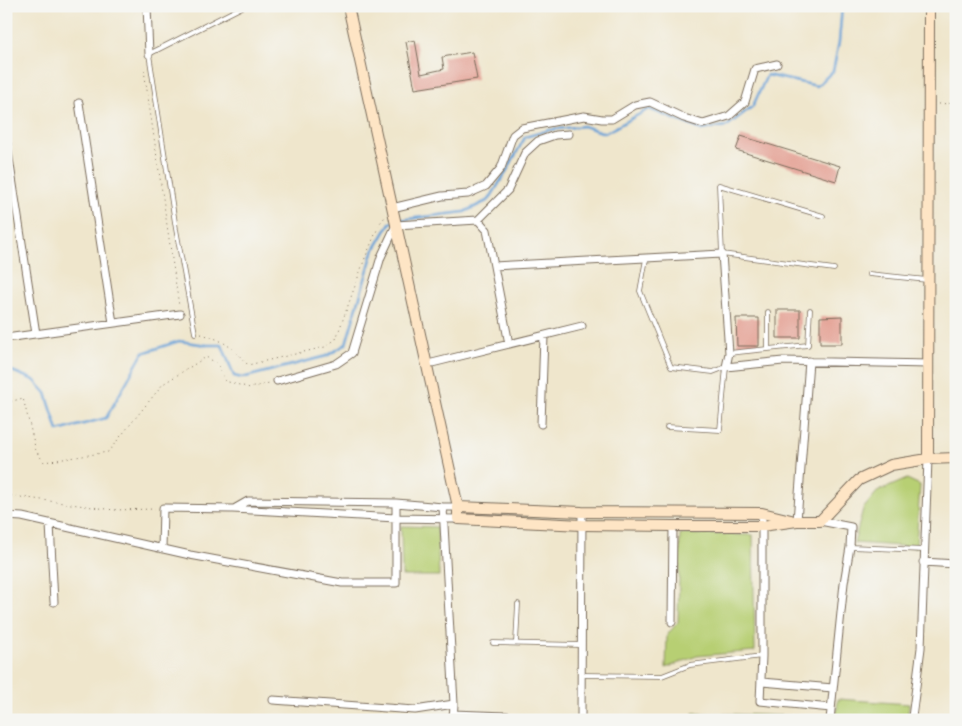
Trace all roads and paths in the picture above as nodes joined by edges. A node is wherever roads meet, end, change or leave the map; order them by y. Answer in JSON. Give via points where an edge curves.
{"nodes":[{"id":1,"x":147,"y":6,"type":"edge"},
{"id":2,"x":244,"y":6,"type":"edge"},
{"id":3,"x":348,"y":6,"type":"edge"},
{"id":4,"x":929,"y":6,"type":"edge"},
{"id":5,"x":150,"y":54,"type":"junction"},
{"id":6,"x":778,"y":64,"type":"dead end"},
{"id":7,"x":144,"y":70,"type":"dead end"},
{"id":8,"x":79,"y":103,"type":"dead end"},
{"id":9,"x":956,"y":103,"type":"edge"},
{"id":10,"x":928,"y":104,"type":"junction"},
{"id":11,"x":569,"y":134,"type":"dead end"},
{"id":12,"x":6,"y":139,"type":"edge"},
{"id":13,"x":824,"y":216,"type":"dead end"},
{"id":14,"x":395,"y":219,"type":"junction"},
{"id":15,"x":478,"y":220,"type":"junction"},
{"id":16,"x":722,"y":254,"type":"junction"},
{"id":17,"x":646,"y":259,"type":"junction"},
{"id":18,"x":494,"y":266,"type":"junction"},
{"id":19,"x":834,"y":270,"type":"dead end"},
{"id":20,"x":869,"y":274,"type":"dead end"},
{"id":21,"x":929,"y":280,"type":"junction"},
{"id":22,"x":810,"y":310,"type":"dead end"},
{"id":23,"x":768,"y":312,"type":"dead end"},
{"id":24,"x":180,"y":314,"type":"joint"},
{"id":25,"x":113,"y":323,"type":"junction"},
{"id":26,"x":582,"y":326,"type":"dead end"},
{"id":27,"x":195,"y":333,"type":"joint"},
{"id":28,"x":36,"y":334,"type":"junction"},
{"id":29,"x":544,"y":336,"type":"junction"},
{"id":30,"x":6,"y":338,"type":"edge"},
{"id":31,"x":509,"y":344,"type":"junction"},
{"id":32,"x":768,"y":349,"type":"junction"},
{"id":33,"x":729,"y":353,"type":"junction"},
{"id":34,"x":810,"y":361,"type":"junction"},
{"id":35,"x":428,"y":364,"type":"junction"},
{"id":36,"x":929,"y":364,"type":"junction"},
{"id":37,"x":726,"y":367,"type":"junction"},
{"id":38,"x":277,"y":381,"type":"joint"},
{"id":39,"x":6,"y":403,"type":"edge"},
{"id":40,"x":540,"y":424,"type":"dead end"},
{"id":41,"x":667,"y":427,"type":"dead end"},
{"id":42,"x":956,"y":458,"type":"edge"},
{"id":43,"x":928,"y":459,"type":"junction"},
{"id":44,"x":6,"y":495,"type":"edge"},
{"id":45,"x":396,"y":503,"type":"junction"},
{"id":46,"x":443,"y":507,"type":"junction"},
{"id":47,"x":458,"y":507,"type":"junction"},
{"id":48,"x":163,"y":508,"type":"junction"},
{"id":49,"x":233,"y":509,"type":"junction"},
{"id":50,"x":582,"y":512,"type":"junction"},
{"id":51,"x":762,"y":513,"type":"junction"},
{"id":52,"x":6,"y":516,"type":"edge"},
{"id":53,"x":396,"y":518,"type":"junction"},
{"id":54,"x":444,"y":518,"type":"junction"},
{"id":55,"x":458,"y":519,"type":"junction"},
{"id":56,"x":797,"y":521,"type":"junction"},
{"id":57,"x":820,"y":522,"type":"junction"},
{"id":58,"x":50,"y":524,"type":"junction"},
{"id":59,"x":582,"y":525,"type":"junction"},
{"id":60,"x":673,"y":526,"type":"junction"},
{"id":61,"x":762,"y":526,"type":"junction"},
{"id":62,"x":850,"y":547,"type":"junction"},
{"id":63,"x":162,"y":549,"type":"junction"},
{"id":64,"x":924,"y":550,"type":"junction"},
{"id":65,"x":923,"y":562,"type":"junction"},
{"id":66,"x":956,"y":564,"type":"edge"},
{"id":67,"x":54,"y":602,"type":"dead end"},
{"id":68,"x":518,"y":604,"type":"dead end"},
{"id":69,"x":672,"y":622,"type":"dead end"},
{"id":70,"x":493,"y":643,"type":"dead end"},
{"id":71,"x":516,"y":643,"type":"junction"},
{"id":72,"x":582,"y":645,"type":"junction"},
{"id":73,"x":762,"y":656,"type":"junction"},
{"id":74,"x":582,"y":675,"type":"junction"},
{"id":75,"x":762,"y":682,"type":"junction"},
{"id":76,"x":833,"y":688,"type":"junction"},
{"id":77,"x":273,"y":700,"type":"dead end"},
{"id":78,"x":454,"y":704,"type":"junction"},
{"id":79,"x":831,"y":708,"type":"junction"},
{"id":80,"x":453,"y":717,"type":"edge"},
{"id":81,"x":528,"y":720,"type":"edge"},
{"id":82,"x":581,"y":720,"type":"edge"},
{"id":83,"x":830,"y":720,"type":"edge"},
{"id":84,"x":910,"y":720,"type":"edge"}],
"edges":[{"from":1,"to":5,"type":"street"},
{"from":2,"to":5,"type":"lane"},
{"from":3,"to":14,"type":"street"},
{"from":4,"to":10,"type":"street"},
{"from":5,"to":27,"type":"lane"},
{"from":6,"to":14,"type":"street","via":[[755,69],[745,102],[728,116],[703,124],[650,102],[635,105],[612,119],[584,116],[522,128],[513,135],[500,168],[486,186],[468,194],[442,196]]},
{"from":7,"to":24,"type":"path"},
{"from":8,"to":25,"type":"street"},
{"from":9,"to":10,"type":"path"},
{"from":10,"to":21,"type":"street"},
{"from":11,"to":15,"type":"street","via":[[538,141],[525,152],[508,190]]},
{"from":12,"to":28,"type":"street"},
{"from":13,"to":16,"type":"lane","via":[[719,185]]},
{"from":14,"to":15,"type":"street"},
{"from":14,"to":27,"type":"path","via":[[380,223],[336,339],[325,347],[248,365],[219,339]]},
{"from":14,"to":35,"type":"street"},
{"from":14,"to":38,"type":"street","via":[[352,353],[336,364]]},
{"from":15,"to":18,"type":"street","via":[[487,230]]},
{"from":16,"to":17,"type":"street"},
{"from":16,"to":19,"type":"lane"},
{"from":16,"to":33,"type":"street"},
{"from":17,"to":18,"type":"street"},
{"from":17,"to":37,"type":"lane","via":[[640,291],[671,367],[713,372]]},
{"from":18,"to":31,"type":"street"},
{"from":20,"to":21,"type":"lane"},
{"from":21,"to":36,"type":"street"},
{"from":22,"to":32,"type":"lane","via":[[808,345]]},
{"from":23,"to":32,"type":"lane"},
{"from":24,"to":25,"type":"street"},
{"from":25,"to":28,"type":"street"},
{"from":26,"to":29,"type":"street"},
{"from":28,"to":30,"type":"street"},
{"from":29,"to":31,"type":"street"},
{"from":29,"to":40,"type":"street"},
{"from":31,"to":35,"type":"street"},
{"from":32,"to":33,"type":"lane"},
{"from":33,"to":37,"type":"street"},
{"from":34,"to":36,"type":"street"},
{"from":34,"to":37,"type":"street"},
{"from":34,"to":56,"type":"street"},
{"from":35,"to":47,"type":"street"},
{"from":36,"to":43,"type":"street"},
{"from":37,"to":41,"type":"lane","via":[[720,430]]},
{"from":38,"to":39,"type":"path","via":[[250,388],[225,381],[218,364],[206,357],[163,384],[108,452],[44,462],[36,451],[23,398]]},
{"from":42,"to":43,"type":"street"},
{"from":43,"to":57,"type":"street","via":[[891,465],[859,480]]},
{"from":43,"to":64,"type":"street"},
{"from":44,"to":48,"type":"path","via":[[114,510]]},
{"from":45,"to":46,"type":"street"},
{"from":45,"to":49,"type":"street","via":[[248,501]]},
{"from":45,"to":53,"type":"street"},
{"from":46,"to":47,"type":"street"},
{"from":46,"to":54,"type":"street"},
{"from":47,"to":50,"type":"street"},
{"from":47,"to":55,"type":"street"},
{"from":48,"to":49,"type":"street"},
{"from":48,"to":63,"type":"street"},
{"from":49,"to":53,"type":"street"},
{"from":50,"to":51,"type":"street"},
{"from":50,"to":59,"type":"street"},
{"from":51,"to":56,"type":"street"},
{"from":51,"to":61,"type":"street"},
{"from":52,"to":58,"type":"street"},
{"from":53,"to":54,"type":"street"},
{"from":53,"to":63,"type":"street","via":[[396,583],[342,583]]},
{"from":54,"to":55,"type":"street"},
{"from":54,"to":78,"type":"street"},
{"from":55,"to":59,"type":"street"},
{"from":56,"to":57,"type":"street"},
{"from":56,"to":61,"type":"street"},
{"from":57,"to":62,"type":"street","via":[[851,527]]},
{"from":58,"to":63,"type":"street"},
{"from":58,"to":67,"type":"street"},
{"from":59,"to":60,"type":"street"},
{"from":59,"to":72,"type":"street"},
{"from":60,"to":61,"type":"street"},
{"from":60,"to":69,"type":"street"},
{"from":61,"to":73,"type":"street"},
{"from":62,"to":64,"type":"lane"},
{"from":62,"to":76,"type":"street"},
{"from":64,"to":65,"type":"street"},
{"from":65,"to":66,"type":"street"},
{"from":65,"to":84,"type":"street","via":[[921,648]]},
{"from":68,"to":71,"type":"lane"},
{"from":70,"to":71,"type":"lane"},
{"from":71,"to":72,"type":"lane"},
{"from":72,"to":74,"type":"street"},
{"from":73,"to":74,"type":"lane","via":[[690,665],[662,676]]},
{"from":73,"to":75,"type":"street"},
{"from":74,"to":82,"type":"street"},
{"from":75,"to":76,"type":"street"},
{"from":75,"to":79,"type":"street","via":[[760,702]]},
{"from":76,"to":79,"type":"street"},
{"from":77,"to":78,"type":"street","via":[[415,710]]},
{"from":78,"to":80,"type":"street"},
{"from":79,"to":83,"type":"street"},
{"from":80,"to":81,"type":"street","via":[[506,716]]}]}
